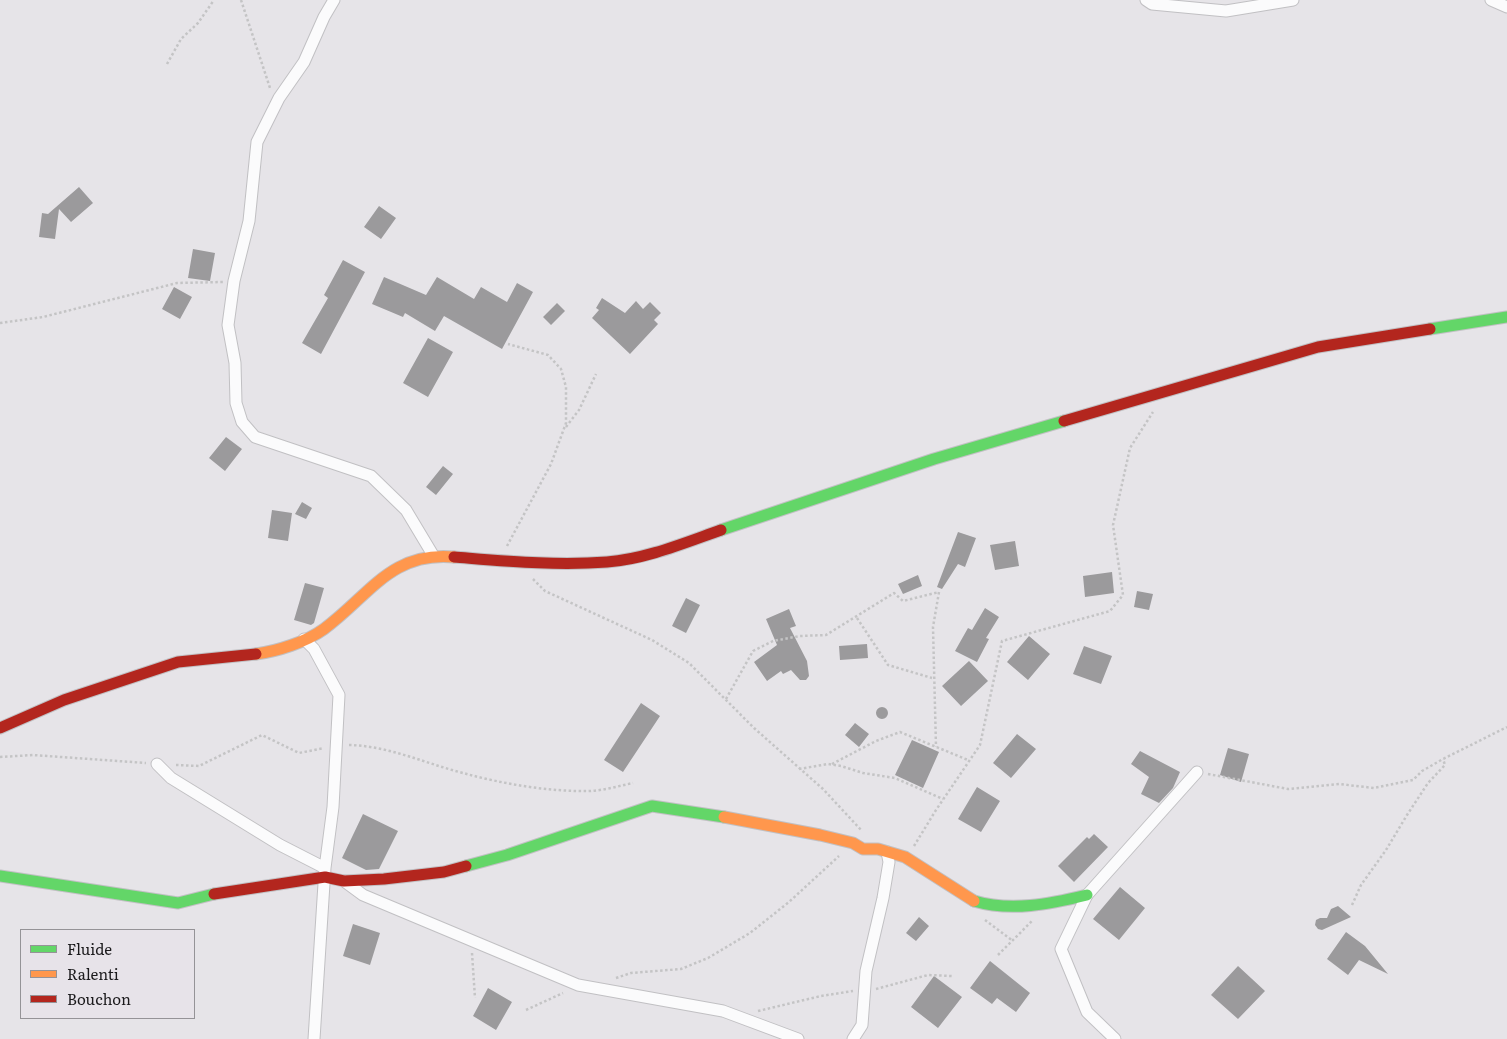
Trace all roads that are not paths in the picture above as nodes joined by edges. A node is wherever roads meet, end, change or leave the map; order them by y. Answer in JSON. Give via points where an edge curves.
{"nodes":[{"id":1,"x":334,"y":0,"type":"edge"},
{"id":2,"x":1146,"y":0,"type":"edge"},
{"id":3,"x":1293,"y":0,"type":"edge"},
{"id":4,"x":1492,"y":0,"type":"edge"},
{"id":5,"x":1507,"y":7,"type":"edge"},
{"id":6,"x":1507,"y":317,"type":"edge"},
{"id":7,"x":433,"y":554,"type":"junction"},
{"id":8,"x":304,"y":639,"type":"junction"},
{"id":9,"x":0,"y":728,"type":"edge"},
{"id":10,"x":157,"y":764,"type":"road end"},
{"id":11,"x":1197,"y":772,"type":"road end"},
{"id":12,"x":882,"y":850,"type":"junction"},
{"id":13,"x":325,"y":873,"type":"junction"},
{"id":14,"x":0,"y":876,"type":"edge"},
{"id":15,"x":344,"y":880,"type":"junction"},
{"id":16,"x":1086,"y":895,"type":"junction"},
{"id":17,"x":314,"y":1039,"type":"edge"},
{"id":18,"x":798,"y":1039,"type":"edge"},
{"id":19,"x":853,"y":1039,"type":"edge"},
{"id":20,"x":1115,"y":1039,"type":"edge"}],
"edges":[{"from":1,"to":7,"type":"street","via":[[304,62],[279,98],[257,142],[249,221],[234,282],[228,325],[235,363],[236,403],[242,422],[255,437],[371,476],[406,510]]},
{"from":2,"to":3,"type":"street","via":[[1152,4],[1226,12]]},
{"from":4,"to":5,"type":"street"},
{"from":6,"to":7,"type":"street","via":[[1318,347],[934,459],[650,554],[608,562],[539,564]]},
{"from":7,"to":8,"type":"street","via":[[409,561],[388,574],[323,630]]},
{"from":8,"to":9,"type":"street","via":[[273,652],[178,662],[64,700]]},
{"from":8,"to":13,"type":"street","via":[[314,649],[339,695],[333,807]]},
{"from":10,"to":13,"type":"street","via":[[171,778]]},
{"from":11,"to":16,"type":"street"},
{"from":12,"to":15,"type":"street","via":[[863,849],[853,843],[711,814],[652,806],[516,852],[444,872],[384,880]]},
{"from":12,"to":16,"type":"street","via":[[905,856],[971,900],[991,906],[1047,905]]},
{"from":12,"to":19,"type":"street","via":[[889,862],[866,971],[862,1025]]},
{"from":13,"to":14,"type":"street","via":[[277,886],[224,892],[178,903]]},
{"from":13,"to":15,"type":"street"},
{"from":13,"to":17,"type":"street"},
{"from":15,"to":18,"type":"street","via":[[363,895],[578,985],[723,1012]]},
{"from":16,"to":20,"type":"street","via":[[1061,949],[1087,1012]]}]}
